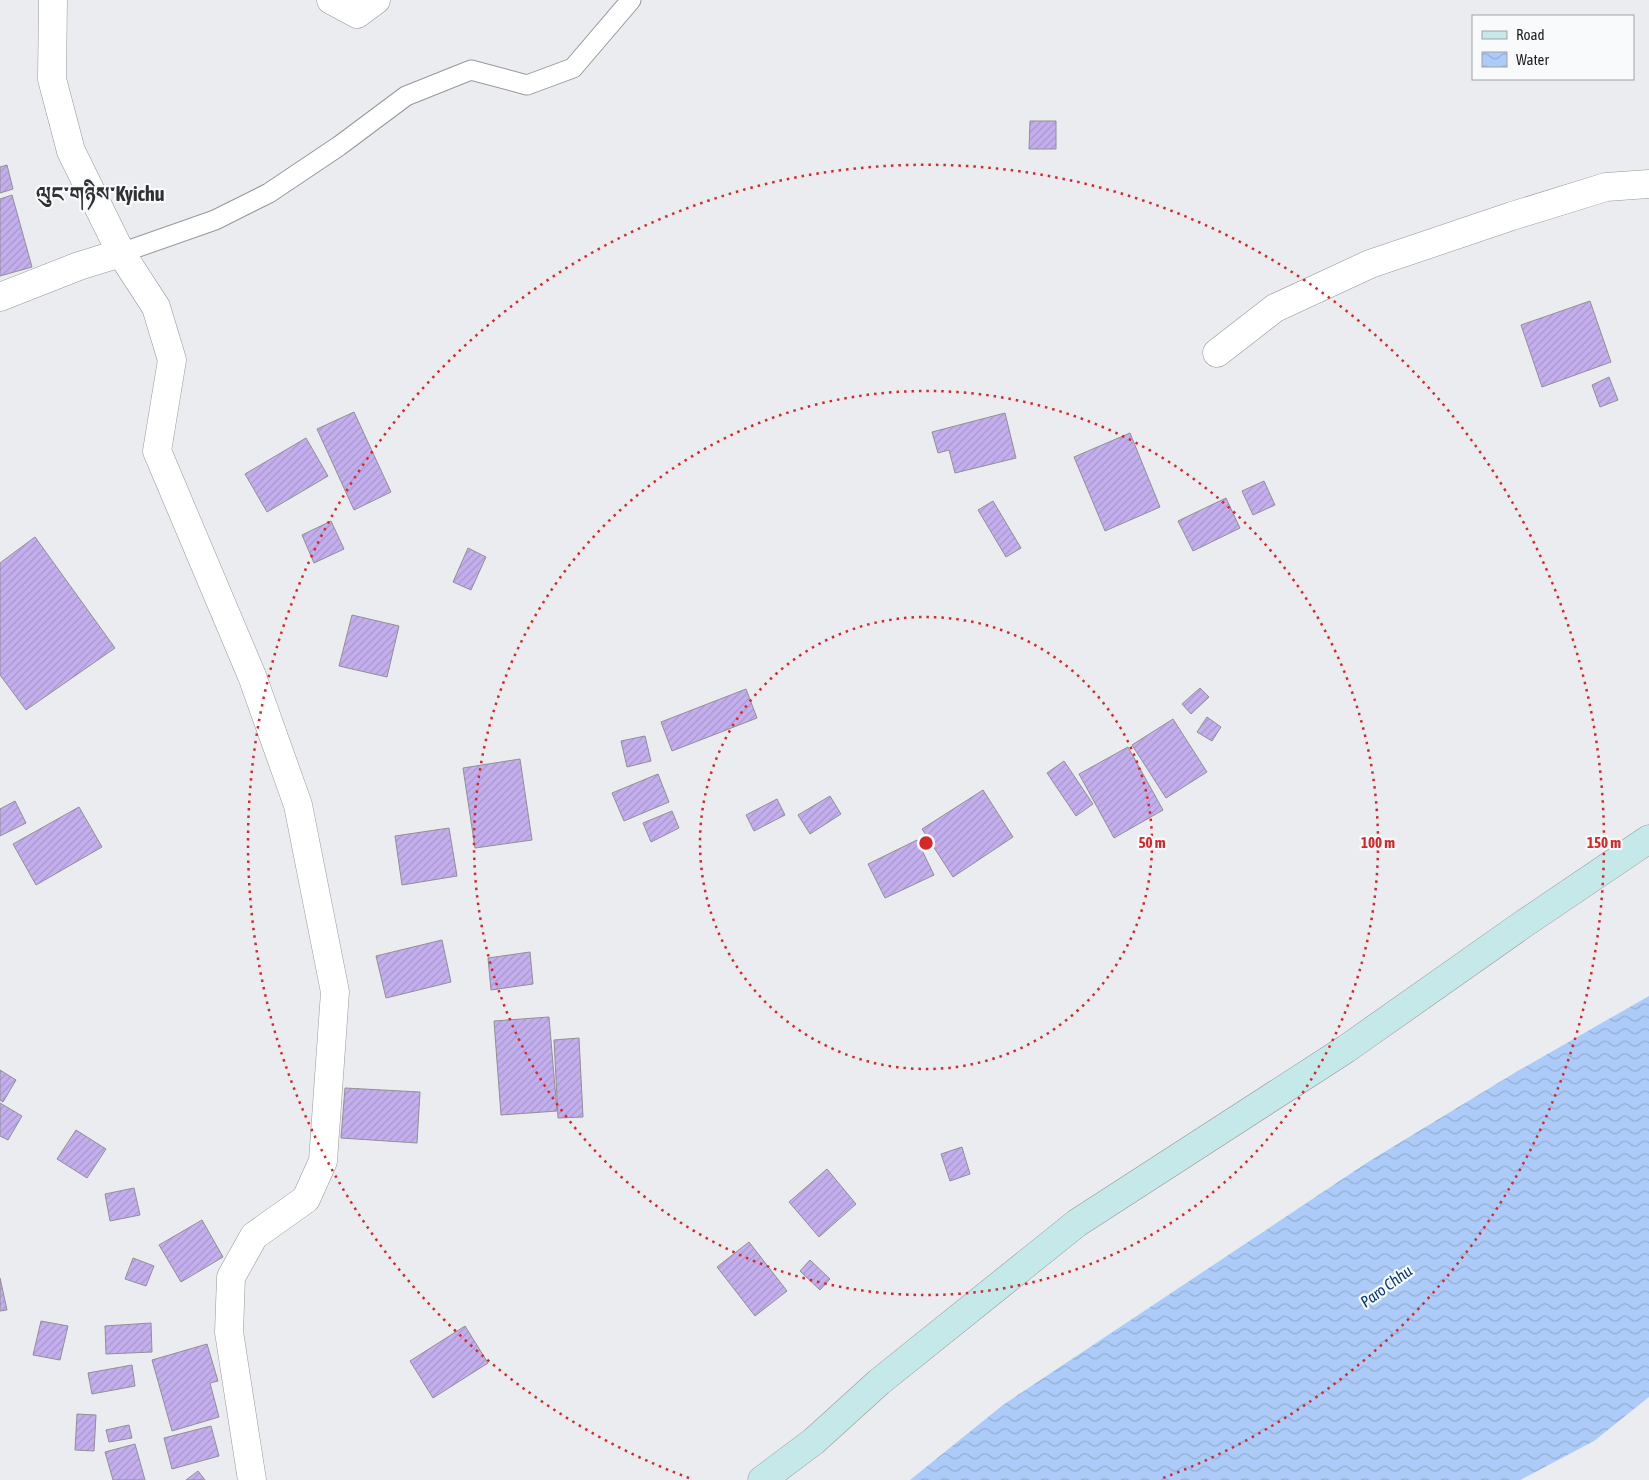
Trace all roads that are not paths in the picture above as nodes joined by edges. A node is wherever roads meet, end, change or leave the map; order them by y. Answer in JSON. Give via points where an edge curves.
{"nodes":[{"id":1,"x":53,"y":0,"type":"edge"},
{"id":2,"x":331,"y":0,"type":"edge"},
{"id":3,"x":376,"y":0,"type":"edge"},
{"id":4,"x":632,"y":0,"type":"edge"},
{"id":5,"x":1649,"y":184,"type":"edge"},
{"id":6,"x":121,"y":253,"type":"junction"},
{"id":7,"x":0,"y":297,"type":"edge"},
{"id":8,"x":1217,"y":353,"type":"dead end"},
{"id":9,"x":1649,"y":839,"type":"edge"},
{"id":10,"x":252,"y":1480,"type":"edge"},
{"id":11,"x":762,"y":1480,"type":"edge"}],
"edges":[{"from":1,"to":6,"type":"street","via":[[52,79],[71,151]]},
{"from":2,"to":3,"type":"street","via":[[357,14]]},
{"from":4,"to":6,"type":"lane","via":[[573,68],[527,86],[471,70],[406,96],[269,193],[214,220]]},
{"from":5,"to":8,"type":"street","via":[[1606,187],[1370,264],[1275,308]]},
{"from":6,"to":7,"type":"street"},
{"from":6,"to":10,"type":"street","via":[[156,308],[172,360],[157,451],[252,676],[298,805],[335,992],[323,1161],[306,1199],[254,1236],[231,1277],[229,1332]]},
{"from":9,"to":11,"type":"street","via":[[1346,1049],[1077,1223],[880,1382],[814,1441]]}]}
